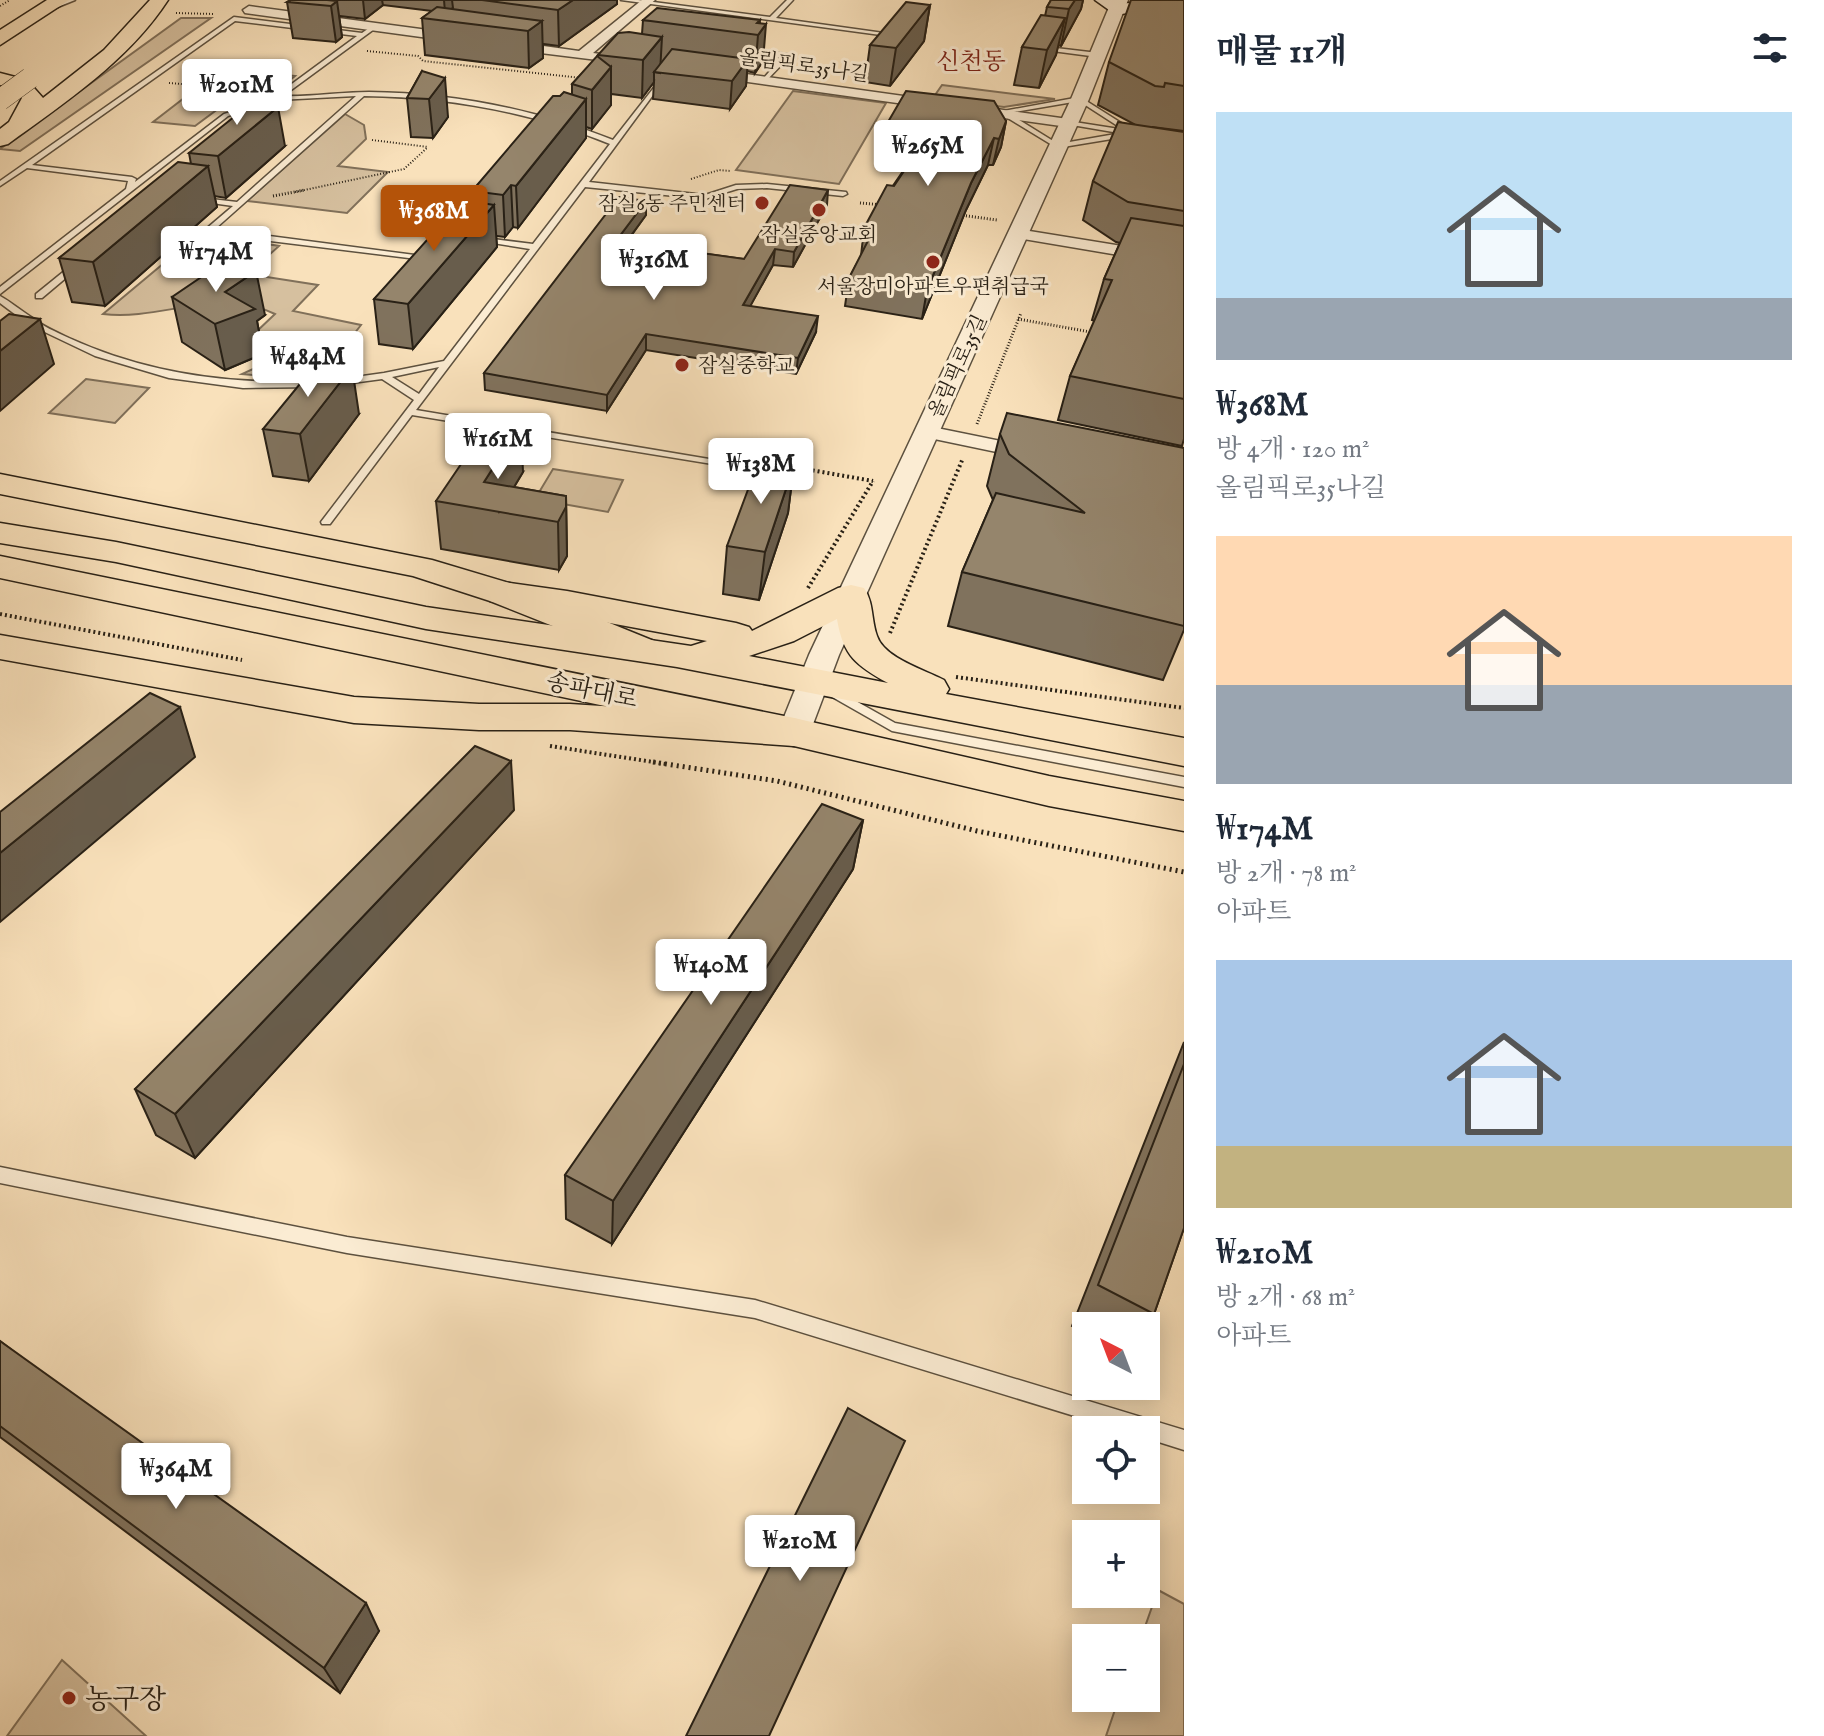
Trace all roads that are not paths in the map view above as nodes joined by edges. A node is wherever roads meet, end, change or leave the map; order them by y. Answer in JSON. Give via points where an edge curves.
{"nodes":[{"id":1,"x":60,"y":0,"type":"edge"},
{"id":2,"x":72,"y":0,"type":"edge"},
{"id":3,"x":147,"y":0,"type":"edge"},
{"id":4,"x":624,"y":0,"type":"edge"},
{"id":5,"x":790,"y":0,"type":"edge"},
{"id":6,"x":647,"y":1,"type":"edge"},
{"id":7,"x":1113,"y":3,"type":"edge"},
{"id":8,"x":1155,"y":3,"type":"edge"},
{"id":9,"x":165,"y":6,"type":"edge"},
{"id":10,"x":297,"y":6,"type":"edge"},
{"id":11,"x":249,"y":10,"type":"dead end"},
{"id":12,"x":42,"y":12,"type":"junction"},
{"id":13,"x":282,"y":14,"type":"junction"},
{"id":14,"x":734,"y":14,"type":"junction"},
{"id":15,"x":772,"y":19,"type":"junction"},
{"id":16,"x":115,"y":21,"type":"dead end"},
{"id":17,"x":897,"y":23,"type":"edge"},
{"id":18,"x":723,"y":24,"type":"edge"},
{"id":19,"x":369,"y":31,"type":"junction"},
{"id":20,"x":888,"y":34,"type":"junction"},
{"id":21,"x":0,"y":39,"type":"edge"},
{"id":22,"x":473,"y":40,"type":"edge"},
{"id":23,"x":489,"y":42,"type":"edge"},
{"id":24,"x":879,"y":45,"type":"edge"},
{"id":25,"x":1030,"y":47,"type":"edge"},
{"id":26,"x":745,"y":50,"type":"edge"},
{"id":27,"x":582,"y":55,"type":"junction"},
{"id":28,"x":1098,"y":55,"type":"junction"},
{"id":29,"x":642,"y":63,"type":"edge"},
{"id":30,"x":657,"y":65,"type":"edge"},
{"id":31,"x":672,"y":67,"type":"joint"},
{"id":32,"x":688,"y":70,"type":"edge"},
{"id":33,"x":36,"y":74,"type":"dead end"},
{"id":34,"x":0,"y":79,"type":"edge"},
{"id":35,"x":765,"y":80,"type":"junction"},
{"id":36,"x":362,"y":94,"type":"junction"},
{"id":37,"x":277,"y":98,"type":"junction"},
{"id":38,"x":1080,"y":99,"type":"junction"},
{"id":39,"x":0,"y":100,"type":"edge"},
{"id":40,"x":1001,"y":112,"type":"junction"},
{"id":41,"x":1068,"y":123,"type":"junction"},
{"id":42,"x":626,"y":127,"type":"junction"},
{"id":43,"x":614,"y":129,"type":"dead end"},
{"id":44,"x":601,"y":130,"type":"edge"},
{"id":45,"x":588,"y":132,"type":"junction"},
{"id":46,"x":1134,"y":133,"type":"junction"},
{"id":47,"x":7,"y":134,"type":"edge"},
{"id":48,"x":1146,"y":135,"type":"edge"},
{"id":49,"x":614,"y":143,"type":"junction"},
{"id":50,"x":1057,"y":146,"type":"junction"},
{"id":51,"x":26,"y":166,"type":"junction"},
{"id":52,"x":0,"y":184,"type":"edge"},
{"id":53,"x":582,"y":184,"type":"junction"},
{"id":54,"x":843,"y":194,"type":"dead end"},
{"id":55,"x":130,"y":196,"type":"junction"},
{"id":56,"x":194,"y":199,"type":"edge"},
{"id":57,"x":237,"y":204,"type":"junction"},
{"id":58,"x":1006,"y":230,"type":"junction"},
{"id":59,"x":466,"y":237,"type":"edge"},
{"id":60,"x":536,"y":247,"type":"junction"},
{"id":61,"x":438,"y":251,"type":"edge"},
{"id":62,"x":85,"y":259,"type":"edge"},
{"id":63,"x":1184,"y":261,"type":"edge"},
{"id":64,"x":0,"y":291,"type":"edge"},
{"id":65,"x":39,"y":296,"type":"dead end"},
{"id":66,"x":0,"y":299,"type":"edge"},
{"id":67,"x":31,"y":322,"type":"junction"},
{"id":68,"x":0,"y":328,"type":"edge"},
{"id":69,"x":447,"y":363,"type":"junction"},
{"id":70,"x":384,"y":376,"type":"junction"},
{"id":71,"x":420,"y":399,"type":"junction"},
{"id":72,"x":409,"y":412,"type":"junction"},
{"id":73,"x":927,"y":432,"type":"junction"},
{"id":74,"x":1062,"y":460,"type":"edge"},
{"id":75,"x":739,"y":467,"type":"dead end"},
{"id":76,"x":0,"y":484,"type":"edge"},
{"id":77,"x":326,"y":522,"type":"dead end"},
{"id":78,"x":0,"y":533,"type":"edge"},
{"id":79,"x":0,"y":567,"type":"edge"},
{"id":80,"x":503,"y":593,"type":"junction"},
{"id":81,"x":851,"y":596,"type":"junction"},
{"id":82,"x":774,"y":636,"type":"junction"},
{"id":83,"x":0,"y":647,"type":"edge"},
{"id":84,"x":641,"y":649,"type":"junction"},
{"id":85,"x":677,"y":655,"type":"junction"},
{"id":86,"x":814,"y":681,"type":"junction"},
{"id":87,"x":979,"y":713,"type":"junction"},
{"id":88,"x":794,"y":732,"type":"junction"},
{"id":89,"x":1184,"y":752,"type":"edge"},
{"id":90,"x":1179,"y":806,"type":"edge"},
{"id":91,"x":0,"y":1175,"type":"edge"},
{"id":92,"x":1184,"y":1440,"type":"edge"}],
"edges":[{"from":1,"to":12,"type":"main road"},
{"from":2,"to":12,"type":"lane"},
{"from":3,"to":16,"type":"main road"},
{"from":4,"to":6,"type":"lane"},
{"from":5,"to":15,"type":"lane"},
{"from":6,"to":14,"type":"lane"},
{"from":6,"to":27,"type":"street"},
{"from":7,"to":8,"type":"main road"},
{"from":7,"to":28,"type":"street","name":"올림픽로35길"},
{"from":9,"to":47,"type":"main road"},
{"from":10,"to":13,"type":"lane"},
{"from":11,"to":13,"type":"street"},
{"from":12,"to":21,"type":"main road"},
{"from":13,"to":19,"type":"street"},
{"from":14,"to":15,"type":"lane"},
{"from":14,"to":18,"type":"lane"},
{"from":15,"to":20,"type":"lane"},
{"from":17,"to":20,"type":"lane"},
{"from":19,"to":22,"type":"street"},
{"from":19,"to":37,"type":"lane"},
{"from":19,"to":51,"type":"lane","via":[[234,19]]},
{"from":20,"to":24,"type":"lane"},
{"from":23,"to":27,"type":"street"},
{"from":25,"to":28,"type":"lane"},
{"from":26,"to":35,"type":"lane","via":[[787,56]]},
{"from":27,"to":29,"type":"street"},
{"from":28,"to":38,"type":"street","name":"올림픽로35길"},
{"from":30,"to":31,"type":"street"},
{"from":31,"to":42,"type":"lane"},
{"from":32,"to":35,"type":"street","name":"올림픽로35나길"},
{"from":33,"to":39,"type":"main road","bridge":true},
{"from":34,"to":47,"type":"main road","via":[[20,84],[33,97]]},
{"from":35,"to":40,"type":"street","name":"올림픽로35나길"},
{"from":36,"to":37,"type":"lane"},
{"from":36,"to":45,"type":"lane","via":[[462,100]]},
{"from":36,"to":57,"type":"lane"},
{"from":37,"to":55,"type":"lane","via":[[226,115]]},
{"from":38,"to":40,"type":"lane"},
{"from":38,"to":41,"type":"street","name":"올림픽로35길"},
{"from":38,"to":46,"type":"lane"},
{"from":40,"to":41,"type":"street","name":"올림픽로35나길"},
{"from":40,"to":50,"type":"lane"},
{"from":41,"to":46,"type":"lane"},
{"from":41,"to":50,"type":"street","name":"올림픽로35길"},
{"from":42,"to":43,"type":"lane"},
{"from":42,"to":49,"type":"lane"},
{"from":44,"to":45,"type":"lane"},
{"from":45,"to":49,"type":"lane"},
{"from":46,"to":48,"type":"lane"},
{"from":46,"to":50,"type":"lane"},
{"from":49,"to":53,"type":"lane"},
{"from":50,"to":58,"type":"street","name":"올림픽로35길"},
{"from":51,"to":52,"type":"lane"},
{"from":51,"to":55,"type":"lane","via":[[132,179]]},
{"from":53,"to":54,"type":"lane","via":[[705,197],[736,187],[767,186]]},
{"from":53,"to":60,"type":"lane"},
{"from":55,"to":64,"type":"lane","via":[[120,198]]},
{"from":56,"to":57,"type":"lane"},
{"from":57,"to":61,"type":"lane","via":[[209,231],[430,259]]},
{"from":58,"to":63,"type":"street"},
{"from":58,"to":73,"type":"street","name":"올림픽로35길"},
{"from":59,"to":60,"type":"lane"},
{"from":60,"to":69,"type":"lane"},
{"from":62,"to":65,"type":"lane"},
{"from":66,"to":67,"type":"lane"},
{"from":67,"to":68,"type":"lane"},
{"from":67,"to":70,"type":"lane","via":[[61,340],[187,380],[289,386]]},
{"from":69,"to":70,"type":"lane"},
{"from":69,"to":71,"type":"lane"},
{"from":70,"to":71,"type":"lane"},
{"from":71,"to":72,"type":"lane"},
{"from":72,"to":75,"type":"lane"},
{"from":72,"to":77,"type":"lane"},
{"from":73,"to":74,"type":"street"},
{"from":73,"to":81,"type":"street","name":"올림픽로35길"},
{"from":76,"to":80,"type":"main road","via":[[420,567]]},
{"from":78,"to":84,"type":"main road","name":"송파대로","via":[[116,552],[426,618]]},
{"from":79,"to":88,"type":"main road","name":"송파대로"},
{"from":80,"to":82,"type":"main road","via":[[730,635]]},
{"from":80,"to":84,"type":"main road"},
{"from":81,"to":82,"type":"main road"},
{"from":81,"to":86,"type":"street","name":"올림픽로35길"},
{"from":81,"to":87,"type":"main road","via":[[859,640],[872,658]]},
{"from":82,"to":85,"type":"main road","via":[[738,650]]},
{"from":83,"to":88,"type":"main road","via":[[354,710]]},
{"from":84,"to":85,"type":"main road","name":"송파대로"},
{"from":85,"to":86,"type":"main road","name":"송파대로"},
{"from":86,"to":87,"type":"main road","name":"송파대로"},
{"from":86,"to":88,"type":"street","name":"올림픽로35길"},
{"from":86,"to":90,"type":"lane","via":[[892,727]]},
{"from":87,"to":89,"type":"main road","name":"송파대로"},
{"from":88,"to":90,"type":"main road","name":"송파대로","via":[[1035,788]]},
{"from":91,"to":92,"type":"lane","via":[[347,1245],[755,1309]]}]}
